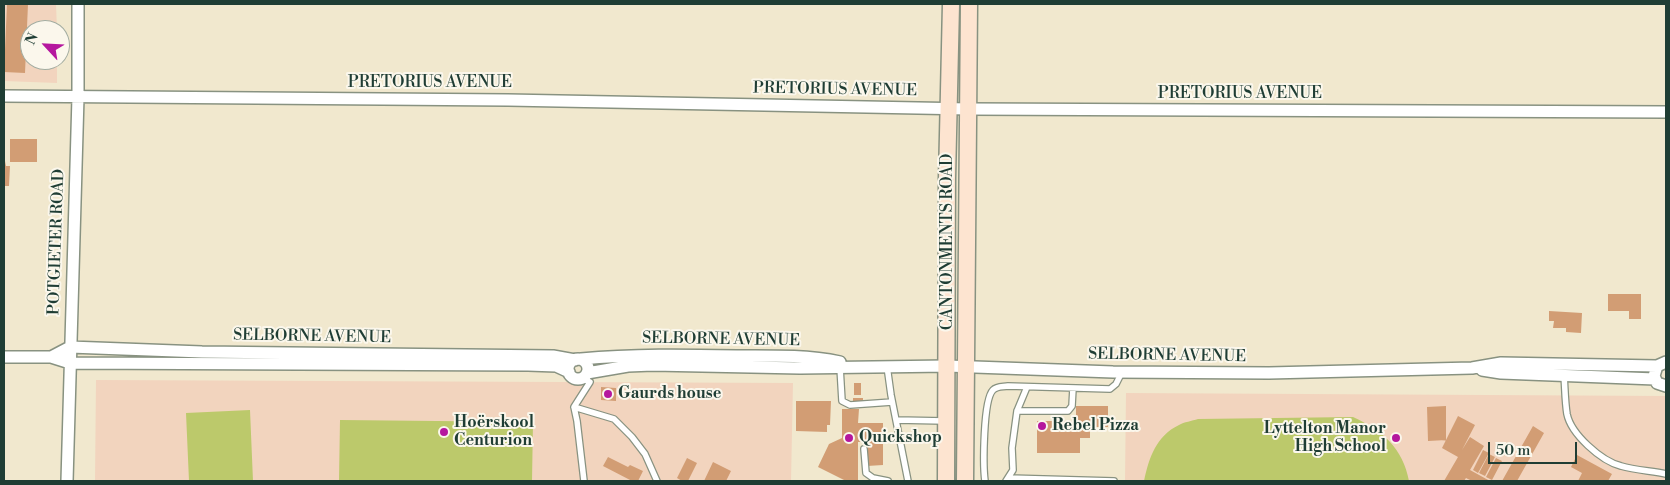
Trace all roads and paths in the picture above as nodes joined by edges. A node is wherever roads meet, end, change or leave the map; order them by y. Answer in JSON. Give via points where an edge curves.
{"nodes":[{"id":1,"x":78,"y":4,"type":"edge"},
{"id":2,"x":951,"y":4,"type":"edge"},
{"id":3,"x":969,"y":4,"type":"edge"},
{"id":4,"x":4,"y":96,"type":"edge"},
{"id":5,"x":78,"y":97,"type":"junction"},
{"id":6,"x":950,"y":109,"type":"junction"},
{"id":7,"x":969,"y":109,"type":"junction"},
{"id":8,"x":1666,"y":112,"type":"edge"},
{"id":9,"x":70,"y":347,"type":"junction"},
{"id":10,"x":4,"y":357,"type":"edge"},
{"id":11,"x":51,"y":357,"type":"junction"},
{"id":12,"x":202,"y":357,"type":"junction"},
{"id":13,"x":368,"y":358,"type":"junction"},
{"id":14,"x":578,"y":360,"type":"junction"},
{"id":15,"x":70,"y":363,"type":"junction"},
{"id":16,"x":821,"y":363,"type":"junction"},
{"id":17,"x":1662,"y":364,"type":"edge"},
{"id":18,"x":861,"y":366,"type":"junction"},
{"id":19,"x":887,"y":366,"type":"junction"},
{"id":20,"x":948,"y":366,"type":"junction"},
{"id":21,"x":966,"y":366,"type":"junction"},
{"id":22,"x":840,"y":367,"type":"junction"},
{"id":23,"x":1472,"y":368,"type":"junction"},
{"id":24,"x":569,"y":372,"type":"junction"},
{"id":25,"x":1122,"y":372,"type":"junction"},
{"id":26,"x":1564,"y":375,"type":"junction"},
{"id":27,"x":584,"y":376,"type":"junction"},
{"id":28,"x":1655,"y":379,"type":"junction"},
{"id":29,"x":1666,"y":386,"type":"edge"},
{"id":30,"x":1027,"y":387,"type":"junction"},
{"id":31,"x":1073,"y":388,"type":"junction"},
{"id":32,"x":892,"y":402,"type":"junction"},
{"id":33,"x":574,"y":407,"type":"junction"},
{"id":34,"x":1017,"y":411,"type":"junction"},
{"id":35,"x":896,"y":420,"type":"junction"},
{"id":36,"x":947,"y":421,"type":"junction"},
{"id":37,"x":864,"y":449,"type":"dead end"},
{"id":38,"x":1666,"y":474,"type":"edge"},
{"id":39,"x":1007,"y":479,"type":"edge"},
{"id":40,"x":67,"y":481,"type":"edge"},
{"id":41,"x":584,"y":481,"type":"edge"},
{"id":42,"x":658,"y":481,"type":"edge"},
{"id":43,"x":888,"y":481,"type":"edge"},
{"id":44,"x":908,"y":481,"type":"edge"},
{"id":45,"x":946,"y":481,"type":"edge"},
{"id":46,"x":965,"y":481,"type":"edge"},
{"id":47,"x":985,"y":481,"type":"edge"},
{"id":48,"x":1114,"y":481,"type":"edge"}],
"edges":[{"from":1,"to":5,"type":"street","name":"POTGIETER ROAD"},
{"from":2,"to":6,"type":"main road","name":"CANTONMENTS ROAD"},
{"from":3,"to":7,"type":"main road","name":"CANTONMENTS ROAD"},
{"from":4,"to":5,"type":"street","name":"PRETORIUS AVENUE"},
{"from":5,"to":6,"type":"street","name":"PRETORIUS AVENUE","via":[[508,100]]},
{"from":5,"to":9,"type":"street","name":"POTGIETER ROAD"},
{"from":6,"to":7,"type":"street","name":"PRETORIUS AVENUE"},
{"from":6,"to":20,"type":"main road","name":"CANTONMENTS ROAD"},
{"from":7,"to":8,"type":"street","name":"PRETORIUS AVENUE"},
{"from":7,"to":21,"type":"main road","name":"CANTONMENTS ROAD"},
{"from":9,"to":11,"type":"street","name":"SELBORNE AVENUE"},
{"from":9,"to":12,"type":"street","name":"SELBORNE AVENUE"},
{"from":9,"to":15,"type":"street","name":"POTGIETER ROAD"},
{"from":10,"to":11,"type":"street","name":"SELBORNE AVENUE"},
{"from":11,"to":15,"type":"street","name":"SELBORNE AVENUE"},
{"from":12,"to":13,"type":"street","name":"SELBORNE AVENUE"},
{"from":12,"to":15,"type":"street","name":"SELBORNE AVENUE"},
{"from":13,"to":14,"type":"street","name":"SELBORNE AVENUE","via":[[553,356]]},
{"from":13,"to":24,"type":"street","name":"SELBORNE AVENUE","via":[[556,366]]},
{"from":14,"to":16,"type":"street","name":"SELBORNE AVENUE","via":[[624,356],[773,356]]},
{"from":14,"to":24,"type":"street","via":[[570,363]]},
{"from":14,"to":27,"type":"street","via":[[586,362],[588,368]]},
{"from":15,"to":40,"type":"street","name":"POTGIETER ROAD"},
{"from":16,"to":18,"type":"street","name":"SELBORNE AVENUE"},
{"from":16,"to":22,"type":"street","name":"SELBORNE AVENUE"},
{"from":16,"to":27,"type":"street","name":"SELBORNE AVENUE","via":[[628,366]]},
{"from":17,"to":23,"type":"street","name":"SELBORNE AVENUE","via":[[1501,363]]},
{"from":17,"to":28,"type":"street","via":[[1654,372]]},
{"from":18,"to":19,"type":"street","name":"SELBORNE AVENUE"},
{"from":18,"to":22,"type":"street","name":"SELBORNE AVENUE"},
{"from":19,"to":20,"type":"street","name":"SELBORNE AVENUE"},
{"from":19,"to":32,"type":"lane"},
{"from":20,"to":21,"type":"street","name":"SELBORNE AVENUE"},
{"from":20,"to":36,"type":"main road","name":"CANTONMENTS ROAD"},
{"from":21,"to":25,"type":"street","name":"SELBORNE AVENUE"},
{"from":21,"to":46,"type":"main road","name":"CANTONMENTS ROAD"},
{"from":22,"to":32,"type":"lane","via":[[844,404]]},
{"from":23,"to":25,"type":"street","name":"SELBORNE AVENUE","via":[[1269,373]]},
{"from":23,"to":26,"type":"street","name":"SELBORNE AVENUE","via":[[1502,373]]},
{"from":24,"to":27,"type":"street","via":[[571,376]]},
{"from":25,"to":31,"type":"lane","via":[[1110,389]]},
{"from":26,"to":28,"type":"street","name":"SELBORNE AVENUE"},
{"from":26,"to":38,"type":"lane","via":[[1567,414],[1579,436],[1614,463]]},
{"from":27,"to":33,"type":"lane","via":[[590,382]]},
{"from":28,"to":29,"type":"street"},
{"from":30,"to":31,"type":"lane"},
{"from":30,"to":34,"type":"lane"},
{"from":30,"to":47,"type":"lane","via":[[996,387],[990,394]]},
{"from":31,"to":34,"type":"lane","via":[[1072,406],[1068,411]]},
{"from":32,"to":35,"type":"lane"},
{"from":33,"to":41,"type":"lane"},
{"from":33,"to":42,"type":"lane","via":[[614,419],[645,454]]},
{"from":34,"to":39,"type":"lane","via":[[1013,470]]},
{"from":35,"to":36,"type":"lane"},
{"from":35,"to":44,"type":"lane"},
{"from":36,"to":45,"type":"main road","name":"CANTONMENTS ROAD"},
{"from":37,"to":43,"type":"lane","via":[[866,473]]},
{"from":39,"to":48,"type":"lane"}]}
